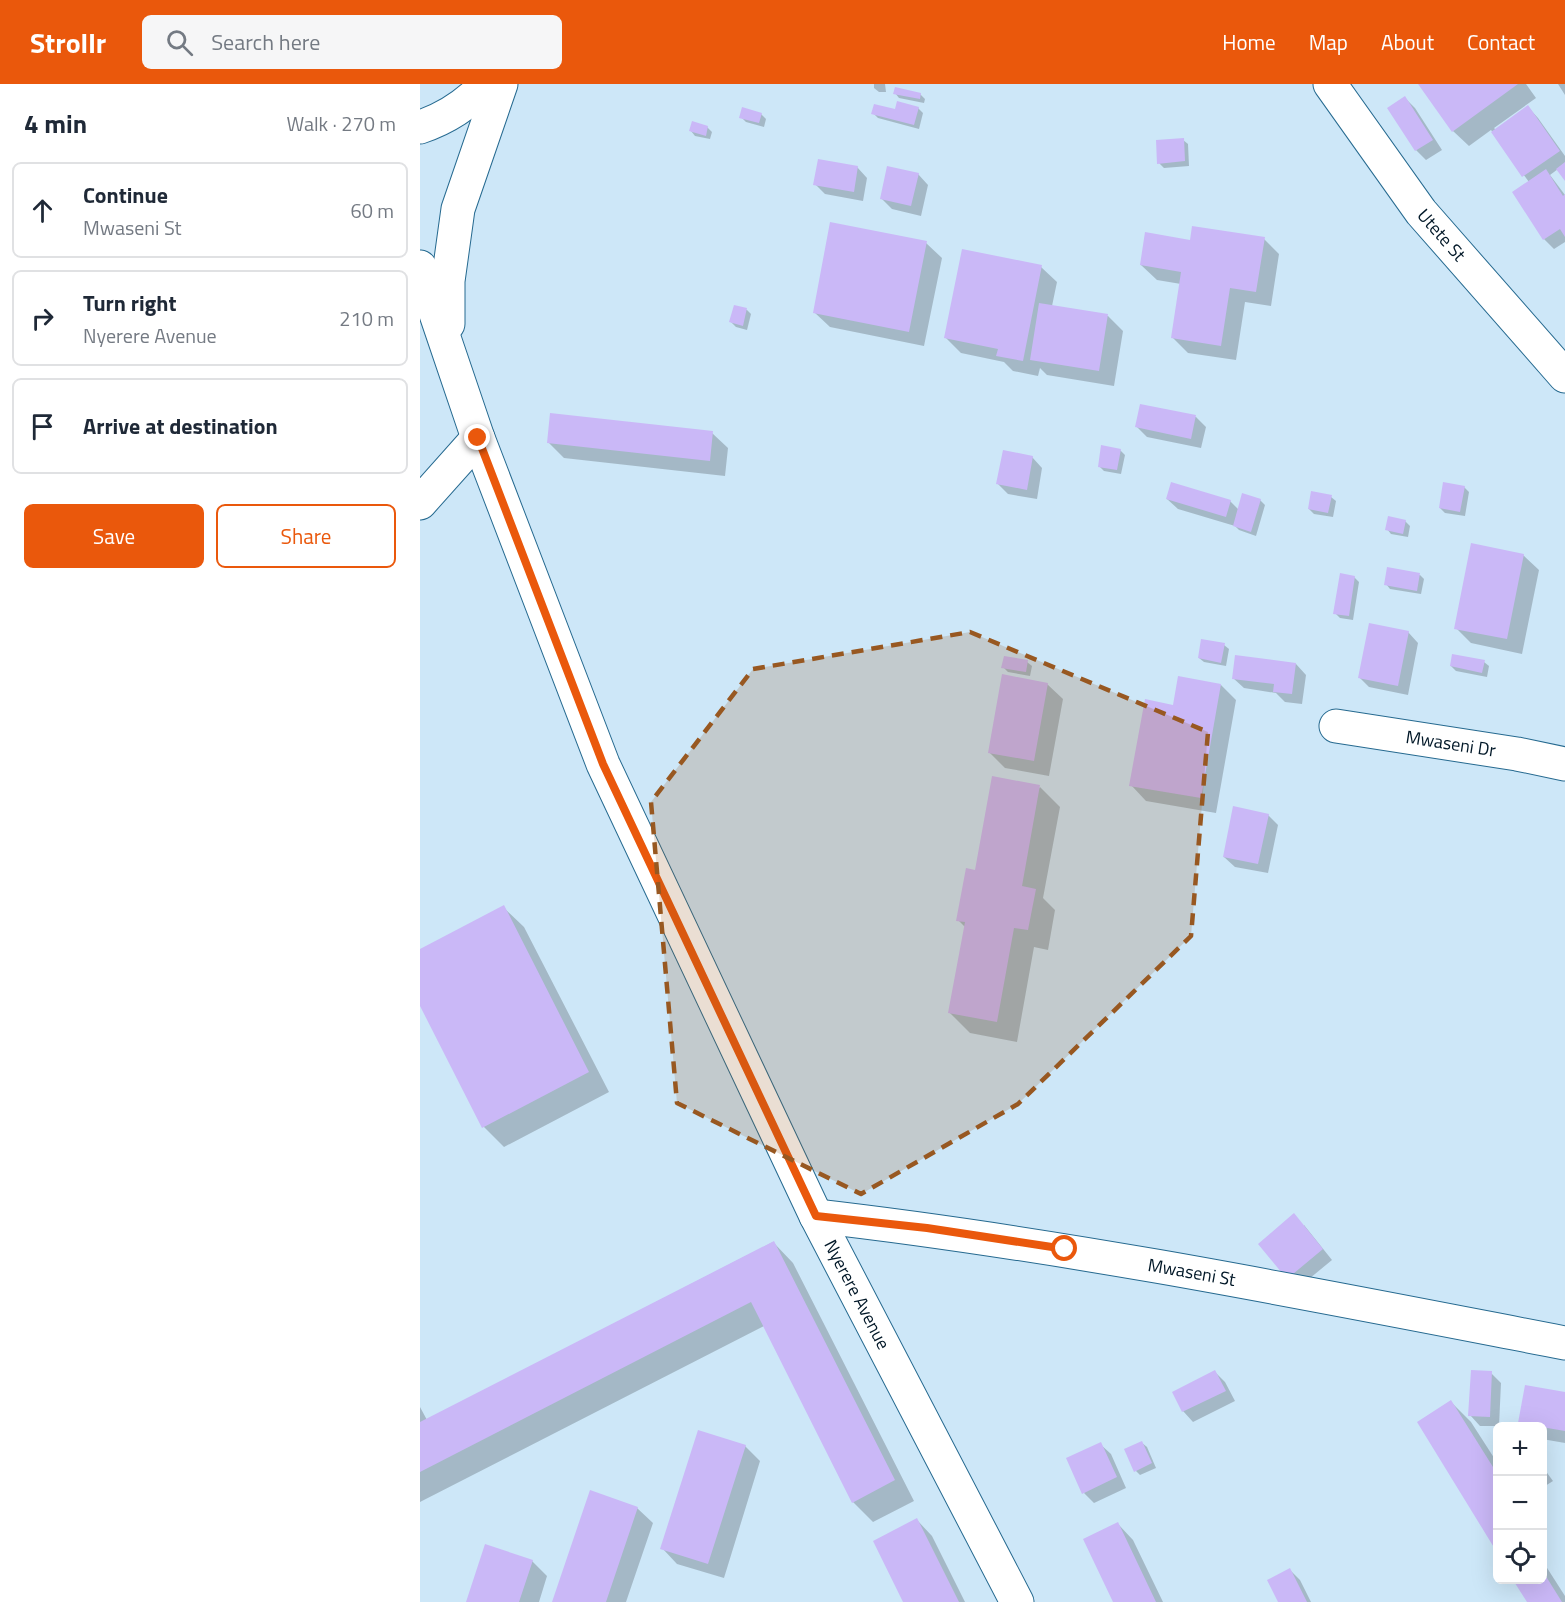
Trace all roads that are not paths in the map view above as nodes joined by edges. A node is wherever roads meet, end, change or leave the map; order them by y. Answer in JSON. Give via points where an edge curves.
{"nodes":[{"id":1,"x":486,"y":84,"type":"edge"},
{"id":2,"x":501,"y":84,"type":"edge"},
{"id":3,"x":1330,"y":84,"type":"edge"},
{"id":4,"x":420,"y":127,"type":"edge"},
{"id":5,"x":420,"y":267,"type":"edge"},
{"id":6,"x":449,"y":350,"type":"junction"},
{"id":7,"x":1565,"y":376,"type":"edge"},
{"id":8,"x":478,"y":438,"type":"junction"},
{"id":9,"x":420,"y":503,"type":"edge"},
{"id":10,"x":1336,"y":726,"type":"dead end"},
{"id":11,"x":1565,"y":764,"type":"edge"},
{"id":12,"x":816,"y":1216,"type":"junction"},
{"id":13,"x":1565,"y":1343,"type":"edge"},
{"id":14,"x":1017,"y":1602,"type":"edge"}],
"edges":[{"from":1,"to":4,"type":"street","via":[[470,102]]},
{"from":2,"to":6,"type":"street","via":[[458,209],[448,281]]},
{"from":3,"to":7,"type":"street","name":"Utete St","via":[[1421,212]]},
{"from":5,"to":6,"type":"street","name":"Nyerere Avenue"},
{"from":6,"to":8,"type":"street","name":"Nyerere Avenue"},
{"from":8,"to":9,"type":"street"},
{"from":8,"to":12,"type":"street","name":"Nyerere Avenue","via":[[603,764]]},
{"from":10,"to":11,"type":"street","name":"Mwaseni Dr"},
{"from":12,"to":13,"type":"street","name":"Mwaseni St","via":[[1065,1249]]},
{"from":12,"to":14,"type":"street","name":"Nyerere Avenue"}]}
